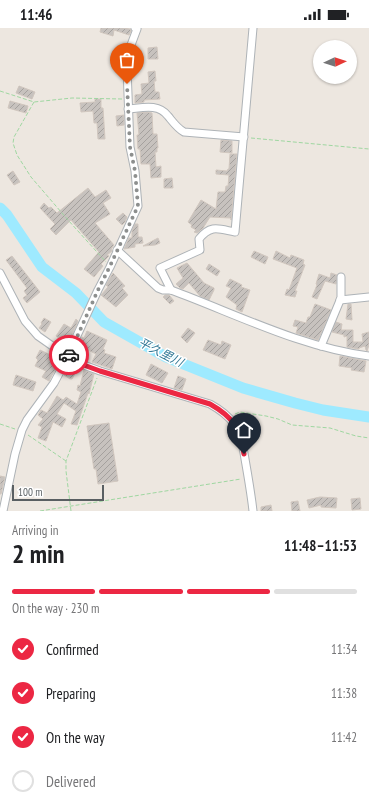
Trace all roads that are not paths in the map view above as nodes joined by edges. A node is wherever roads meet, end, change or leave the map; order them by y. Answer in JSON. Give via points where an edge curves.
{"nodes":[{"id":1,"x":135,"y":28,"type":"edge"},
{"id":2,"x":254,"y":28,"type":"edge"},
{"id":3,"x":128,"y":109,"type":"junction"},
{"id":4,"x":244,"y":137,"type":"junction"},
{"id":5,"x":117,"y":250,"type":"junction"},
{"id":6,"x":0,"y":273,"type":"edge"},
{"id":7,"x":341,"y":277,"type":"dead end"},
{"id":8,"x":171,"y":290,"type":"junction"},
{"id":9,"x":369,"y":298,"type":"edge"},
{"id":10,"x":340,"y":300,"type":"junction"},
{"id":11,"x":321,"y":346,"type":"junction"},
{"id":12,"x":369,"y":356,"type":"edge"},
{"id":13,"x":68,"y":357,"type":"junction"},
{"id":14,"x":3,"y":511,"type":"edge"},
{"id":15,"x":253,"y":511,"type":"edge"}],
"edges":[{"from":1,"to":3,"type":"street","via":[[137,29],[131,44],[127,68]]},
{"from":2,"to":4,"type":"street"},
{"from":3,"to":4,"type":"street","via":[[160,109],[184,132]]},
{"from":3,"to":5,"type":"street","via":[[138,206]]},
{"from":4,"to":8,"type":"street","via":[[235,232],[215,228],[208,230],[199,239],[200,250],[160,268]]},
{"from":5,"to":8,"type":"street","via":[[158,288]]},
{"from":5,"to":13,"type":"street"},
{"from":6,"to":13,"type":"street","via":[[28,324],[38,336]]},
{"from":7,"to":10,"type":"street"},
{"from":8,"to":11,"type":"street"},
{"from":9,"to":10,"type":"street"},
{"from":10,"to":11,"type":"street"},
{"from":11,"to":12,"type":"street"},
{"from":13,"to":14,"type":"street","via":[[54,383],[22,430]]},
{"from":13,"to":15,"type":"street","via":[[100,371],[210,404],[229,417],[242,442]]}]}
